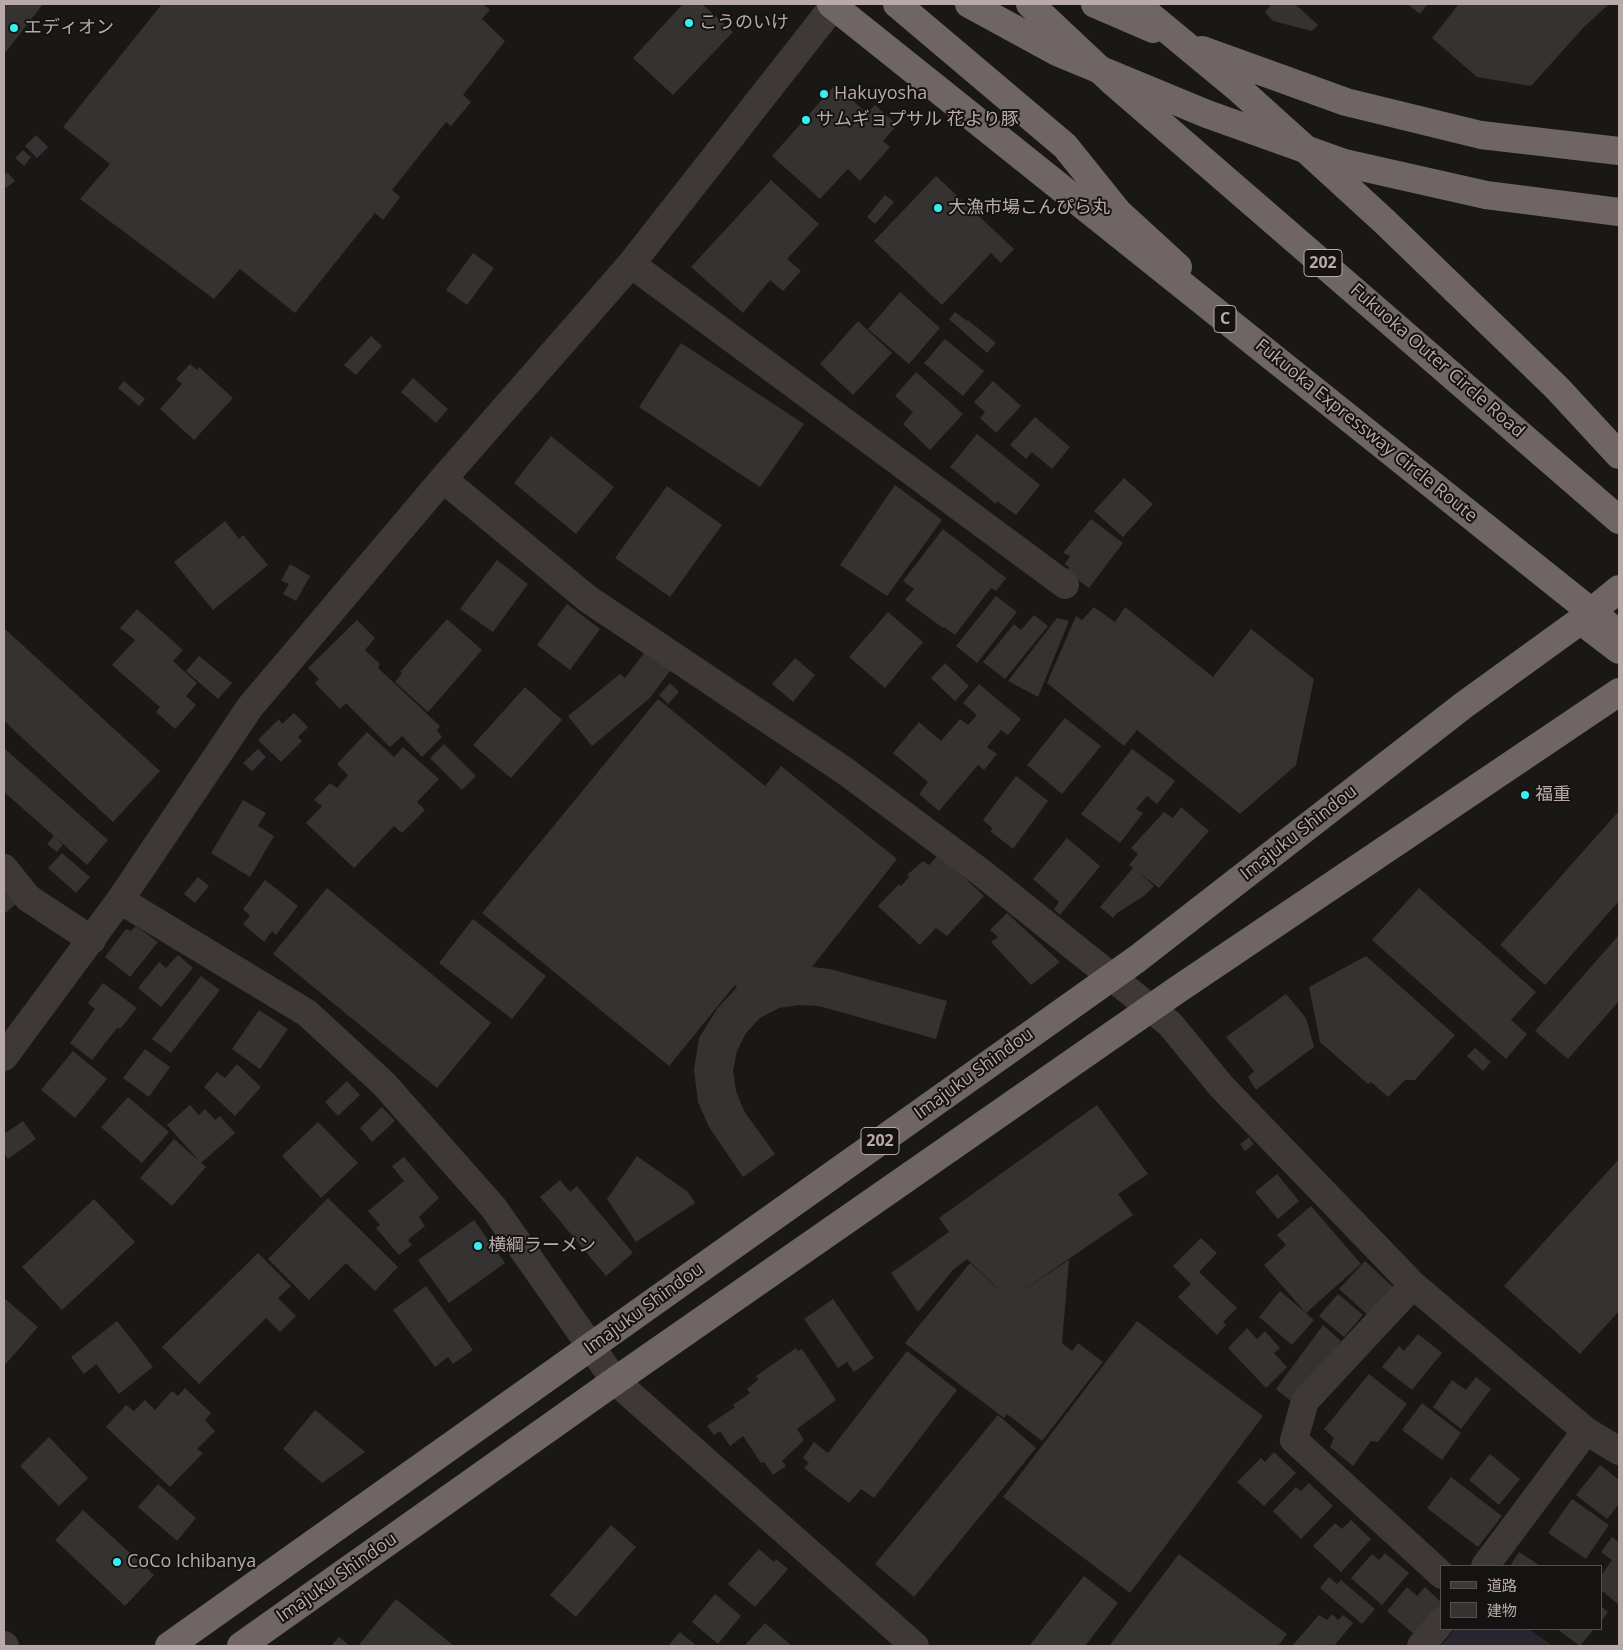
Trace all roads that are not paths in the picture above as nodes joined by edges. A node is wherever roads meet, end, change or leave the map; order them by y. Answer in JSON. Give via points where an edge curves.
{"nodes":[{"id":1,"x":833,"y":4,"type":"edge"},
{"id":2,"x":897,"y":4,"type":"edge"},
{"id":3,"x":969,"y":4,"type":"edge"},
{"id":4,"x":1030,"y":4,"type":"edge"},
{"id":5,"x":1095,"y":4,"type":"edge"},
{"id":6,"x":1136,"y":4,"type":"edge"},
{"id":7,"x":1619,"y":151,"type":"edge"},
{"id":8,"x":1619,"y":212,"type":"edge"},
{"id":9,"x":630,"y":264,"type":"junction"},
{"id":10,"x":1619,"y":456,"type":"edge"},
{"id":11,"x":443,"y":479,"type":"junction"},
{"id":12,"x":1619,"y":520,"type":"edge"},
{"id":13,"x":1065,"y":585,"type":"dead end"},
{"id":14,"x":1619,"y":588,"type":"edge"},
{"id":15,"x":1580,"y":621,"type":"junction"},
{"id":16,"x":1619,"y":634,"type":"edge"},
{"id":17,"x":1619,"y":650,"type":"edge"},
{"id":18,"x":1619,"y":692,"type":"edge"},
{"id":19,"x":4,"y":868,"type":"edge"},
{"id":20,"x":120,"y":900,"type":"junction"},
{"id":21,"x":92,"y":940,"type":"junction"},
{"id":22,"x":1110,"y":976,"type":"junction"},
{"id":23,"x":1150,"y":1009,"type":"junction"},
{"id":24,"x":4,"y":1057,"type":"edge"},
{"id":25,"x":1413,"y":1286,"type":"junction"},
{"id":26,"x":591,"y":1347,"type":"junction"},
{"id":27,"x":615,"y":1381,"type":"junction"},
{"id":28,"x":1586,"y":1431,"type":"junction"},
{"id":29,"x":1619,"y":1452,"type":"edge"},
{"id":30,"x":1486,"y":1565,"type":"edge"},
{"id":31,"x":1440,"y":1572,"type":"edge"},
{"id":32,"x":1440,"y":1623,"type":"edge"},
{"id":33,"x":169,"y":1646,"type":"edge"},
{"id":34,"x":241,"y":1646,"type":"edge"},
{"id":35,"x":916,"y":1646,"type":"edge"},
{"id":36,"x":1421,"y":1646,"type":"edge"}],
"edges":[{"from":1,"to":9,"type":"street"},
{"from":1,"to":16,"type":"highway","name":"Fukuoka Expressway Circle Route","number":"C","bridge":true},
{"from":2,"to":15,"type":"highway","via":[[1065,146],[1118,212],[1409,478]]},
{"from":3,"to":8,"type":"highway","bridge":true,"via":[[1057,52],[1207,114],[1344,163],[1486,196]]},
{"from":4,"to":12,"type":"highway","name":"Fukuoka Outer Circle Road","number":"202","via":[[1114,83]]},
{"from":5,"to":7,"type":"highway","via":[[1213,55],[1346,102],[1481,136]]},
{"from":6,"to":10,"type":"highway","bridge":true,"via":[[1240,90],[1385,222],[1557,388]]},
{"from":9,"to":11,"type":"street"},
{"from":9,"to":13,"type":"street"},
{"from":11,"to":20,"type":"street","via":[[250,707]]},
{"from":11,"to":22,"type":"street","via":[[588,599],[845,771],[982,872]]},
{"from":14,"to":15,"type":"highway","name":"Imajuku Shindou","number":"202"},
{"from":15,"to":17,"type":"highway"},
{"from":15,"to":22,"type":"highway","name":"Imajuku Shindou","number":"202","via":[[1464,705],[1137,959]]},
{"from":18,"to":23,"type":"highway","name":"Imajuku Shindou","number":"202"},
{"from":19,"to":21,"type":"street","via":[[28,898]]},
{"from":20,"to":21,"type":"street"},
{"from":20,"to":26,"type":"street","via":[[307,1013],[384,1084],[493,1207]]},
{"from":21,"to":24,"type":"street"},
{"from":22,"to":23,"type":"street"},
{"from":22,"to":26,"type":"highway","name":"Imajuku Shindou","number":"202"},
{"from":23,"to":25,"type":"street","via":[[1170,1024],[1222,1086]]},
{"from":23,"to":27,"type":"highway","name":"Imajuku Shindou","number":"202"},
{"from":25,"to":28,"type":"street"},
{"from":25,"to":31,"type":"street","via":[[1305,1401],[1294,1440]]},
{"from":26,"to":27,"type":"street"},
{"from":26,"to":33,"type":"highway","name":"Imajuku Shindou","number":"202"},
{"from":27,"to":34,"type":"highway","name":"Imajuku Shindou","number":"202"},
{"from":27,"to":35,"type":"street"},
{"from":28,"to":29,"type":"street"},
{"from":28,"to":30,"type":"street"},
{"from":32,"to":36,"type":"street"}]}
